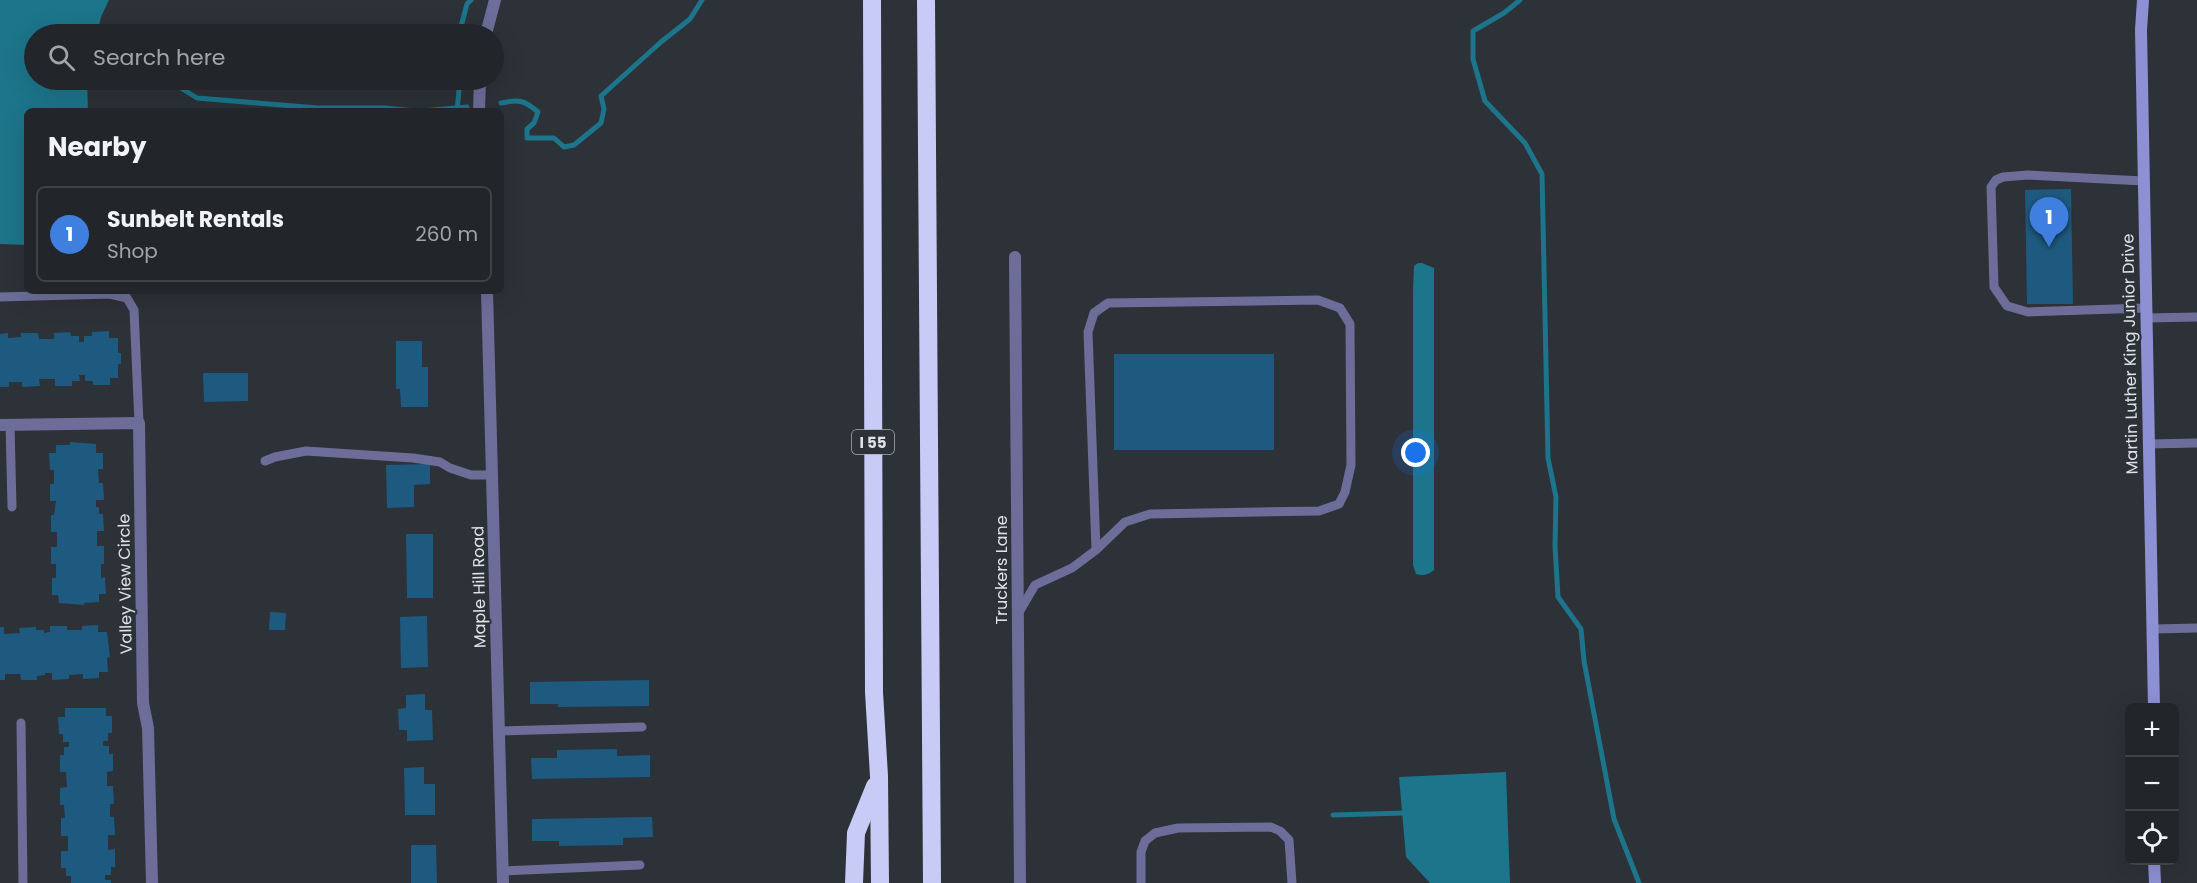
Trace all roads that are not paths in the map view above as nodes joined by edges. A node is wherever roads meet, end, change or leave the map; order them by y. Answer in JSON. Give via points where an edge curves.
{"nodes":[{"id":1,"x":495,"y":0,"type":"edge"},
{"id":2,"x":872,"y":0,"type":"edge"},
{"id":3,"x":926,"y":0,"type":"edge"},
{"id":4,"x":2143,"y":0,"type":"edge"},
{"id":5,"x":489,"y":24,"type":"edge"},
{"id":6,"x":480,"y":90,"type":"edge"},
{"id":7,"x":479,"y":108,"type":"edge"},
{"id":8,"x":2143,"y":181,"type":"junction"},
{"id":9,"x":1016,"y":256,"type":"dead end"},
{"id":10,"x":487,"y":294,"type":"edge"},
{"id":11,"x":0,"y":297,"type":"edge"},
{"id":12,"x":2146,"y":313,"type":"junction"},
{"id":13,"x":2197,"y":317,"type":"edge"},
{"id":14,"x":139,"y":423,"type":"junction"},
{"id":15,"x":5,"y":425,"type":"edge"},
{"id":16,"x":2197,"y":443,"type":"edge"},
{"id":17,"x":2148,"y":444,"type":"junction"},
{"id":18,"x":266,"y":462,"type":"dead end"},
{"id":19,"x":492,"y":475,"type":"junction"},
{"id":20,"x":12,"y":507,"type":"dead end"},
{"id":21,"x":1096,"y":550,"type":"junction"},
{"id":22,"x":1018,"y":614,"type":"junction"},
{"id":23,"x":2197,"y":628,"type":"edge"},
{"id":24,"x":2154,"y":629,"type":"junction"},
{"id":25,"x":2154,"y":703,"type":"edge"},
{"id":26,"x":21,"y":723,"type":"dead end"},
{"id":27,"x":642,"y":727,"type":"dead end"},
{"id":28,"x":499,"y":731,"type":"junction"},
{"id":29,"x":879,"y":776,"type":"junction"},
{"id":30,"x":640,"y":865,"type":"dead end"},
{"id":31,"x":2154,"y":865,"type":"edge"},
{"id":32,"x":503,"y":877,"type":"edge"},
{"id":33,"x":23,"y":883,"type":"edge"},
{"id":34,"x":152,"y":883,"type":"edge"},
{"id":35,"x":854,"y":883,"type":"edge"},
{"id":36,"x":880,"y":883,"type":"edge"},
{"id":37,"x":932,"y":883,"type":"edge"},
{"id":38,"x":1020,"y":883,"type":"edge"},
{"id":39,"x":1141,"y":883,"type":"edge"},
{"id":40,"x":1292,"y":883,"type":"edge"},
{"id":41,"x":2155,"y":883,"type":"edge"}],
"edges":[{"from":1,"to":5,"type":"street"},
{"from":2,"to":29,"type":"highway","number":"I 55","via":[[874,680]]},
{"from":3,"to":37,"type":"highway"},
{"from":4,"to":8,"type":"main road","name":"Martin Luther King Junior Drive"},
{"from":6,"to":7,"type":"street"},
{"from":8,"to":12,"type":"main road","name":"Martin Luther King Junior Drive"},
{"from":8,"to":12,"type":"lane","via":[[2028,175],[2003,177],[1991,187],[1994,287],[2007,306],[2028,312]]},
{"from":9,"to":22,"type":"street","name":"Truckers Lane"},
{"from":10,"to":19,"type":"street","name":"Maple Hill Road"},
{"from":11,"to":14,"type":"lane","via":[[110,294],[127,298],[134,310]]},
{"from":12,"to":13,"type":"lane"},
{"from":12,"to":17,"type":"main road","name":"Martin Luther King Junior Drive"},
{"from":14,"to":15,"type":"street"},
{"from":14,"to":34,"type":"street","name":"Valley View Circle","via":[[143,702],[148,728]]},
{"from":15,"to":20,"type":"lane"},
{"from":16,"to":17,"type":"lane"},
{"from":17,"to":24,"type":"main road","name":"Martin Luther King Junior Drive"},
{"from":18,"to":19,"type":"lane","via":[[306,451],[342,453],[413,458],[440,462],[471,475]]},
{"from":19,"to":28,"type":"street","name":"Maple Hill Road"},
{"from":21,"to":21,"type":"lane","via":[[1125,522],[1150,514],[1319,511],[1339,504],[1351,465],[1350,324],[1340,308],[1318,300],[1108,303],[1094,313],[1088,332]]},
{"from":21,"to":22,"type":"lane","via":[[1072,568],[1035,585]]},
{"from":22,"to":38,"type":"street","name":"Truckers Lane"},
{"from":23,"to":24,"type":"lane"},
{"from":24,"to":25,"type":"main road","name":"Martin Luther King Junior Drive"},
{"from":26,"to":33,"type":"lane"},
{"from":27,"to":28,"type":"lane"},
{"from":28,"to":32,"type":"street","name":"Maple Hill Road"},
{"from":29,"to":35,"type":"highway","via":[[856,833]]},
{"from":29,"to":36,"type":"highway","number":"I 55"},
{"from":30,"to":32,"type":"lane"},
{"from":31,"to":41,"type":"main road"},
{"from":39,"to":40,"type":"lane","via":[[1141,852],[1145,841],[1155,833],[1178,828],[1271,827],[1289,840]]}]}
